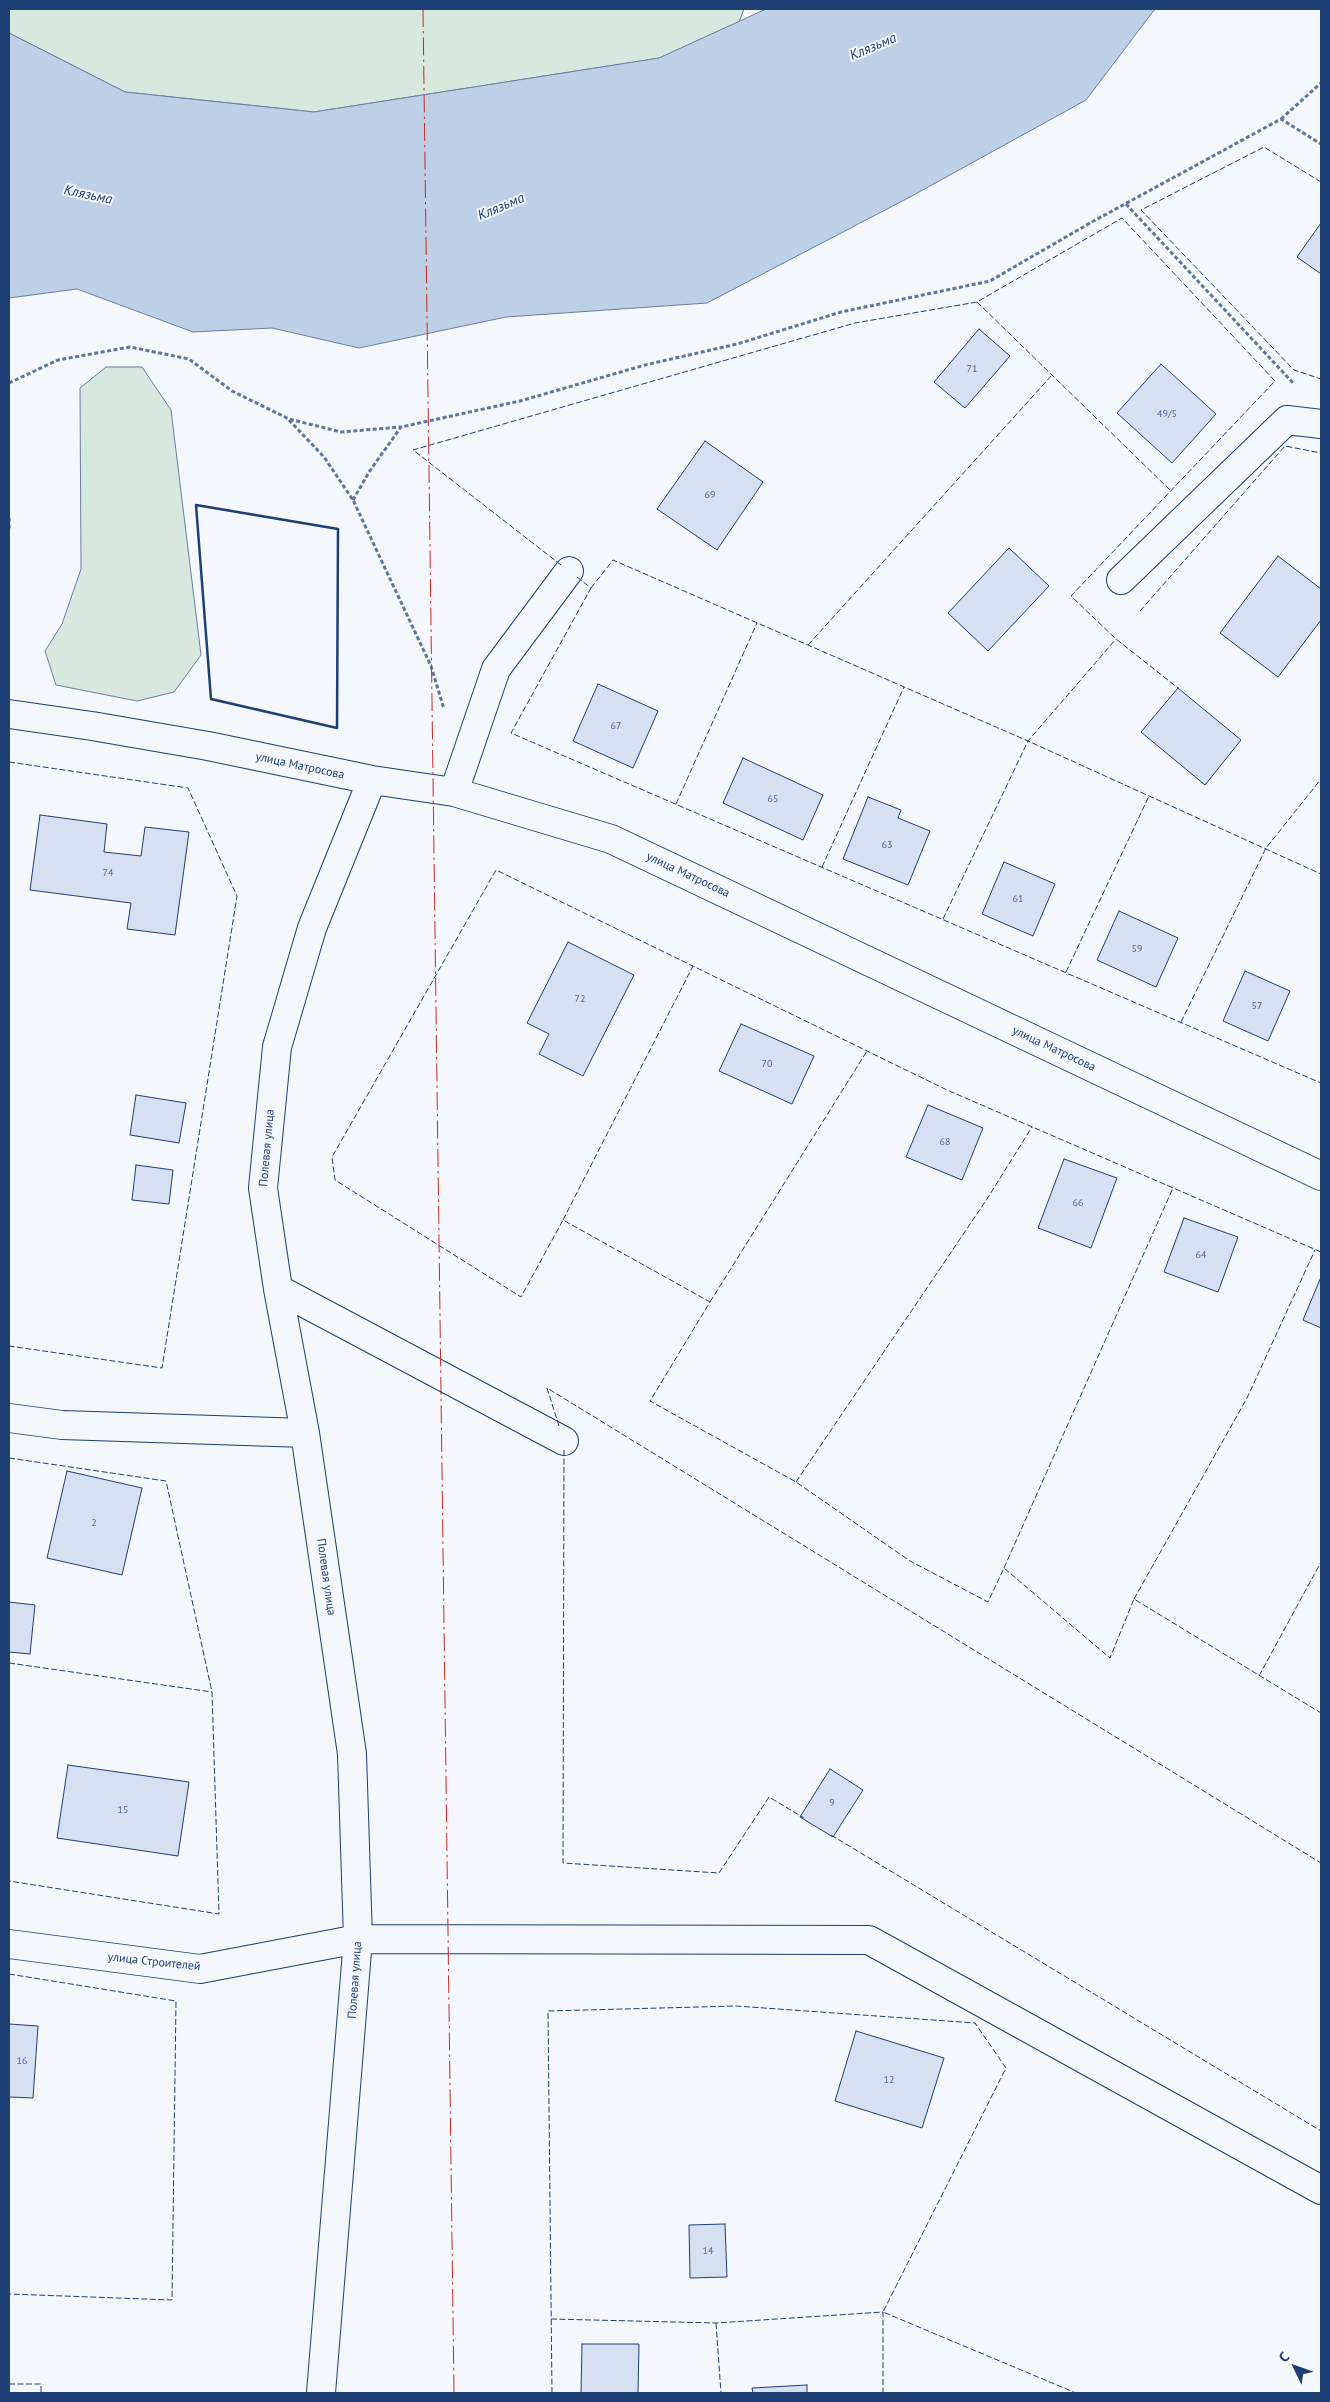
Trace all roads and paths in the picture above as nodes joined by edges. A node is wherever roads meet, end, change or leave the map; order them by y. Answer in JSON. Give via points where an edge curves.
{"nodes":[{"id":1,"x":1321,"y":83,"type":"edge"},
{"id":2,"x":1281,"y":119,"type":"junction"},
{"id":3,"x":1321,"y":144,"type":"edge"},
{"id":4,"x":1126,"y":204,"type":"junction"},
{"id":5,"x":9,"y":383,"type":"edge"},
{"id":6,"x":1301,"y":391,"type":"dead end"},
{"id":7,"x":289,"y":419,"type":"junction"},
{"id":8,"x":1321,"y":424,"type":"edge"},
{"id":9,"x":401,"y":427,"type":"junction"},
{"id":10,"x":353,"y":500,"type":"junction"},
{"id":11,"x":9,"y":518,"type":"edge"},
{"id":12,"x":9,"y":530,"type":"edge"},
{"id":13,"x":569,"y":571,"type":"dead end"},
{"id":14,"x":1121,"y":580,"type":"dead end"},
{"id":15,"x":445,"y":713,"type":"dead end"},
{"id":16,"x":9,"y":714,"type":"edge"},
{"id":17,"x":372,"y":780,"type":"junction"},
{"id":18,"x":454,"y":792,"type":"junction"},
{"id":19,"x":1321,"y":1176,"type":"edge"},
{"id":20,"x":278,"y":1289,"type":"junction"},
{"id":21,"x":9,"y":1418,"type":"edge"},
{"id":22,"x":305,"y":1432,"type":"junction"},
{"id":23,"x":564,"y":1441,"type":"dead end"},
{"id":24,"x":358,"y":1939,"type":"junction"},
{"id":25,"x":9,"y":1944,"type":"edge"},
{"id":26,"x":1321,"y":2190,"type":"edge"},
{"id":27,"x":321,"y":2393,"type":"edge"}],
"edges":[{"from":1,"to":2,"type":"path"},
{"from":2,"to":3,"type":"path"},
{"from":2,"to":4,"type":"path"},
{"from":4,"to":6,"type":"path"},
{"from":4,"to":9,"type":"path","via":[[990,281],[841,312],[737,344],[645,365],[520,401]]},
{"from":5,"to":7,"type":"path","via":[[58,360],[130,347],[190,360],[232,391]]},
{"from":7,"to":9,"type":"path","via":[[341,432]]},
{"from":7,"to":10,"type":"path","via":[[324,457]]},
{"from":8,"to":14,"type":"street","via":[[1288,420]]},
{"from":9,"to":10,"type":"path"},
{"from":10,"to":15,"type":"path","via":[[431,666]]},
{"from":11,"to":12,"type":"path"},
{"from":13,"to":18,"type":"street","via":[[496,669]]},
{"from":16,"to":17,"type":"street","name":"улица Матросова","via":[[208,746]]},
{"from":17,"to":18,"type":"street","name":"улица Матросова"},
{"from":17,"to":20,"type":"street","name":"Полевая улица","via":[[312,928],[277,1048],[263,1188]]},
{"from":18,"to":19,"type":"street","name":"улица Матросова","via":[[611,839]]},
{"from":20,"to":22,"type":"street","name":"Полевая улица"},
{"from":20,"to":23,"type":"street"},
{"from":21,"to":22,"type":"street","via":[[62,1425]]},
{"from":22,"to":24,"type":"street","name":"Полевая улица","via":[[352,1754]]},
{"from":24,"to":25,"type":"street","name":"улица Строителей","via":[[200,1969]]},
{"from":24,"to":26,"type":"street","name":"улица Строителей","via":[[869,1940]]},
{"from":24,"to":27,"type":"street","name":"Полевая улица"}]}
